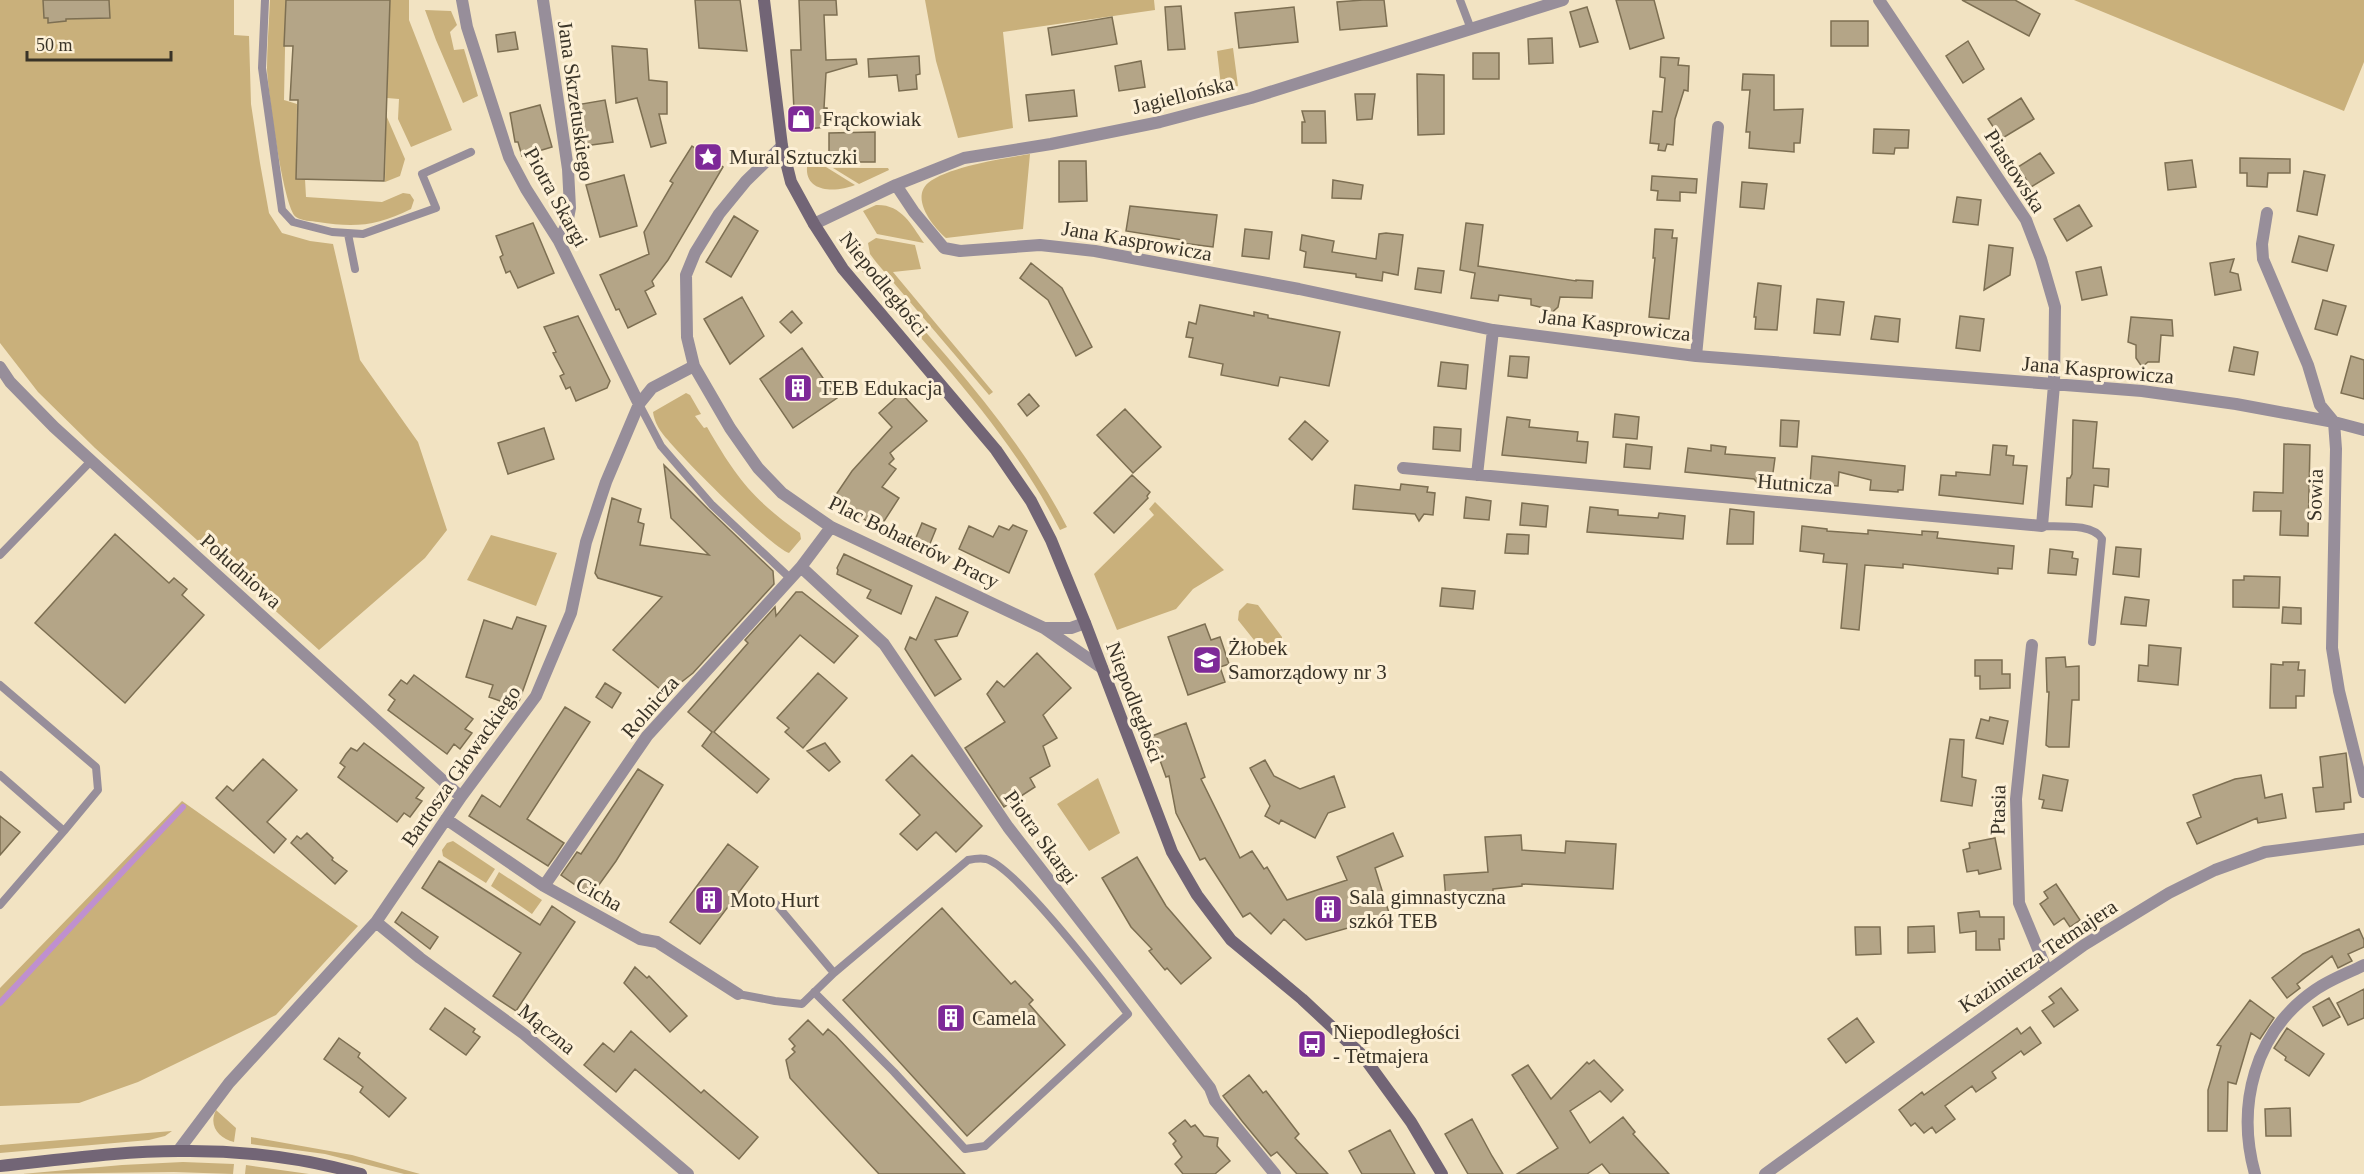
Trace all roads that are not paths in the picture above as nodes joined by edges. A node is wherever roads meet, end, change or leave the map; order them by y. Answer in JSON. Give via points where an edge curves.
{"nodes":[{"id":1,"x":265,"y":0,"type":"edge"},
{"id":2,"x":462,"y":0,"type":"edge"},
{"id":3,"x":543,"y":0,"type":"edge"},
{"id":4,"x":764,"y":0,"type":"edge"},
{"id":5,"x":1460,"y":0,"type":"edge"},
{"id":6,"x":1563,"y":0,"type":"edge"},
{"id":7,"x":1879,"y":0,"type":"edge"},
{"id":8,"x":1471,"y":29,"type":"junction"},
{"id":9,"x":1718,"y":127,"type":"dead end"},
{"id":10,"x":782,"y":146,"type":"junction"},
{"id":11,"x":471,"y":152,"type":"dead end"},
{"id":12,"x":896,"y":185,"type":"junction"},
{"id":13,"x":2267,"y":213,"type":"dead end"},
{"id":14,"x":813,"y":224,"type":"junction"},
{"id":15,"x":348,"y":234,"type":"junction"},
{"id":16,"x":559,"y":241,"type":"junction"},
{"id":17,"x":355,"y":269,"type":"dead end"},
{"id":18,"x":1493,"y":330,"type":"junction"},
{"id":19,"x":1696,"y":356,"type":"junction"},
{"id":20,"x":694,"y":366,"type":"junction"},
{"id":21,"x":0,"y":367,"type":"edge"},
{"id":22,"x":2055,"y":385,"type":"junction"},
{"id":23,"x":639,"y":404,"type":"junction"},
{"id":24,"x":2334,"y":422,"type":"junction"},
{"id":25,"x":2364,"y":430,"type":"edge"},
{"id":26,"x":91,"y":461,"type":"junction"},
{"id":27,"x":1403,"y":468,"type":"dead end"},
{"id":28,"x":1477,"y":475,"type":"junction"},
{"id":29,"x":2042,"y":526,"type":"junction"},
{"id":30,"x":831,"y":527,"type":"junction"},
{"id":31,"x":0,"y":555,"type":"edge"},
{"id":32,"x":801,"y":567,"type":"junction"},
{"id":33,"x":791,"y":579,"type":"junction"},
{"id":34,"x":1085,"y":623,"type":"junction"},
{"id":35,"x":1044,"y":628,"type":"junction"},
{"id":36,"x":2092,"y":642,"type":"dead end"},
{"id":37,"x":2032,"y":645,"type":"dead end"},
{"id":38,"x":1102,"y":668,"type":"junction"},
{"id":39,"x":0,"y":685,"type":"edge"},
{"id":40,"x":0,"y":775,"type":"edge"},
{"id":41,"x":2364,"y":792,"type":"edge"},
{"id":42,"x":461,"y":797,"type":"junction"},
{"id":43,"x":446,"y":819,"type":"junction"},
{"id":44,"x":64,"y":831,"type":"junction"},
{"id":45,"x":2364,"y":839,"type":"edge"},
{"id":46,"x":544,"y":886,"type":"junction"},
{"id":47,"x":0,"y":904,"type":"edge"},
{"id":48,"x":776,"y":904,"type":"dead end"},
{"id":49,"x":376,"y":922,"type":"junction"},
{"id":50,"x":2364,"y":965,"type":"edge"},
{"id":51,"x":2047,"y":971,"type":"junction"},
{"id":52,"x":834,"y":973,"type":"junction"},
{"id":53,"x":814,"y":992,"type":"junction"},
{"id":54,"x":738,"y":994,"type":"joint"},
{"id":55,"x":178,"y":1151,"type":"junction"},
{"id":56,"x":0,"y":1166,"type":"edge"},
{"id":57,"x":361,"y":1174,"type":"edge"},
{"id":58,"x":688,"y":1174,"type":"edge"},
{"id":59,"x":1275,"y":1174,"type":"edge"},
{"id":60,"x":1442,"y":1174,"type":"edge"},
{"id":61,"x":1765,"y":1174,"type":"edge"},
{"id":62,"x":2255,"y":1174,"type":"edge"}],
"edges":[{"from":1,"to":15,"type":"lane","via":[[262,69],[282,210],[293,222]]},
{"from":2,"to":16,"type":"street","name":"Piotra Skargi","via":[[509,157]]},
{"from":3,"to":16,"type":"street","name":"Jana Skrzetuskiego","via":[[568,169],[570,208]]},
{"from":4,"to":10,"type":"street","name":"Niepodległości"},
{"from":5,"to":8,"type":"lane"},
{"from":6,"to":8,"type":"street","name":"Jagiellońska"},
{"from":7,"to":22,"type":"street","name":"Piastowska","via":[[2026,220],[2055,307]]},
{"from":8,"to":12,"type":"street","name":"Jagiellońska","via":[[1251,98],[1160,122],[964,158]]},
{"from":9,"to":19,"type":"street"},
{"from":10,"to":14,"type":"street","name":"Niepodległości","via":[[791,182]]},
{"from":10,"to":20,"type":"street","name":"Plac Bohaterów Pracy","via":[[719,214],[686,275],[687,337]]},
{"from":11,"to":15,"type":"lane","via":[[422,174],[436,207],[379,230]]},
{"from":12,"to":14,"type":"street","name":"Jagiellońska"},
{"from":12,"to":18,"type":"street","name":"Jana Kasprowicza","via":[[944,248],[977,251],[1040,245],[1095,252]]},
{"from":13,"to":24,"type":"street","name":"Sowia","via":[[2263,259],[2308,365],[2320,405]]},
{"from":14,"to":34,"type":"street","name":"Niepodległości","via":[[843,269],[1002,458],[1051,540]]},
{"from":15,"to":17,"type":"lane"},
{"from":16,"to":23,"type":"street","name":"Piotra Skargi"},
{"from":18,"to":19,"type":"street","name":"Jana Kasprowicza"},
{"from":18,"to":28,"type":"street"},
{"from":19,"to":22,"type":"street","name":"Jana Kasprowicza"},
{"from":20,"to":23,"type":"street","name":"Bartosza Głowackiego","via":[[652,388]]},
{"from":20,"to":30,"type":"street","name":"Plac Bohaterów Pracy","via":[[758,468],[782,493]]},
{"from":21,"to":26,"type":"street","name":"Południowa","via":[[54,428]]},
{"from":22,"to":24,"type":"street","name":"Jana Kasprowicza","via":[[2142,391]]},
{"from":22,"to":29,"type":"street"},
{"from":23,"to":33,"type":"lane","via":[[661,446],[712,505]]},
{"from":23,"to":42,"type":"street","name":"Bartosza Głowackiego","via":[[586,542],[571,613],[536,696]]},
{"from":24,"to":25,"type":"street","name":"Jana Kasprowicza"},
{"from":24,"to":41,"type":"street","name":"Sowia","via":[[2332,648]]},
{"from":26,"to":31,"type":"lane"},
{"from":26,"to":42,"type":"street","name":"Południowa"},
{"from":27,"to":28,"type":"street","name":"Hutnicza"},
{"from":28,"to":29,"type":"street","name":"Hutnicza"},
{"from":29,"to":36,"type":"lane","via":[[2090,530],[2102,539]]},
{"from":30,"to":32,"type":"street"},
{"from":30,"to":35,"type":"street","name":"Plac Bohaterów Pracy"},
{"from":32,"to":33,"type":"street","name":"Rolnicza"},
{"from":32,"to":59,"type":"street","name":"Piotra Skargi","via":[[884,644],[1015,836],[1210,1088],[1215,1101]]},
{"from":33,"to":46,"type":"street","name":"Rolnicza","via":[[647,736]]},
{"from":34,"to":35,"type":"street","name":"Plac Bohaterów Pracy","via":[[1071,628]]},
{"from":34,"to":38,"type":"street","name":"Niepodległości"},
{"from":35,"to":38,"type":"street","name":"Plac Bohaterów Pracy"},
{"from":37,"to":51,"type":"street","name":"Ptasia","via":[[2016,799],[2019,903]]},
{"from":38,"to":60,"type":"street","name":"Niepodległości","via":[[1172,852],[1197,895],[1231,940],[1362,1056],[1411,1122]]},
{"from":39,"to":44,"type":"lane","via":[[96,767],[98,790]]},
{"from":40,"to":44,"type":"lane"},
{"from":42,"to":43,"type":"street","name":"Bartosza Głowackiego"},
{"from":43,"to":46,"type":"street","name":"Cicha"},
{"from":43,"to":49,"type":"street","name":"Bartosza Głowackiego"},
{"from":44,"to":47,"type":"lane"},
{"from":45,"to":51,"type":"street","name":"Kazimierza Tetmajera","via":[[2265,852],[2215,870],[2169,893]]},
{"from":46,"to":54,"type":"street","name":"Cicha","via":[[640,939],[657,942]]},
{"from":48,"to":52,"type":"lane"},
{"from":49,"to":55,"type":"street","name":"Bartosza Głowackiego","via":[[229,1083]]},
{"from":49,"to":58,"type":"street","name":"Mączna","via":[[524,1034]]},
{"from":50,"to":62,"type":"street","via":[[2315,990],[2288,1013],[2268,1038],[2248,1096],[2247,1129]]},
{"from":51,"to":61,"type":"street","name":"Kazimierza Tetmajera"},
{"from":52,"to":53,"type":"lane"},
{"from":52,"to":53,"type":"lane","via":[[968,860],[986,859],[1022,886],[1128,1014],[985,1146],[965,1149]]},
{"from":53,"to":54,"type":"lane","via":[[802,1004]]},
{"from":55,"to":56,"type":"street"},
{"from":55,"to":57,"type":"street","via":[[248,1154]]}]}
